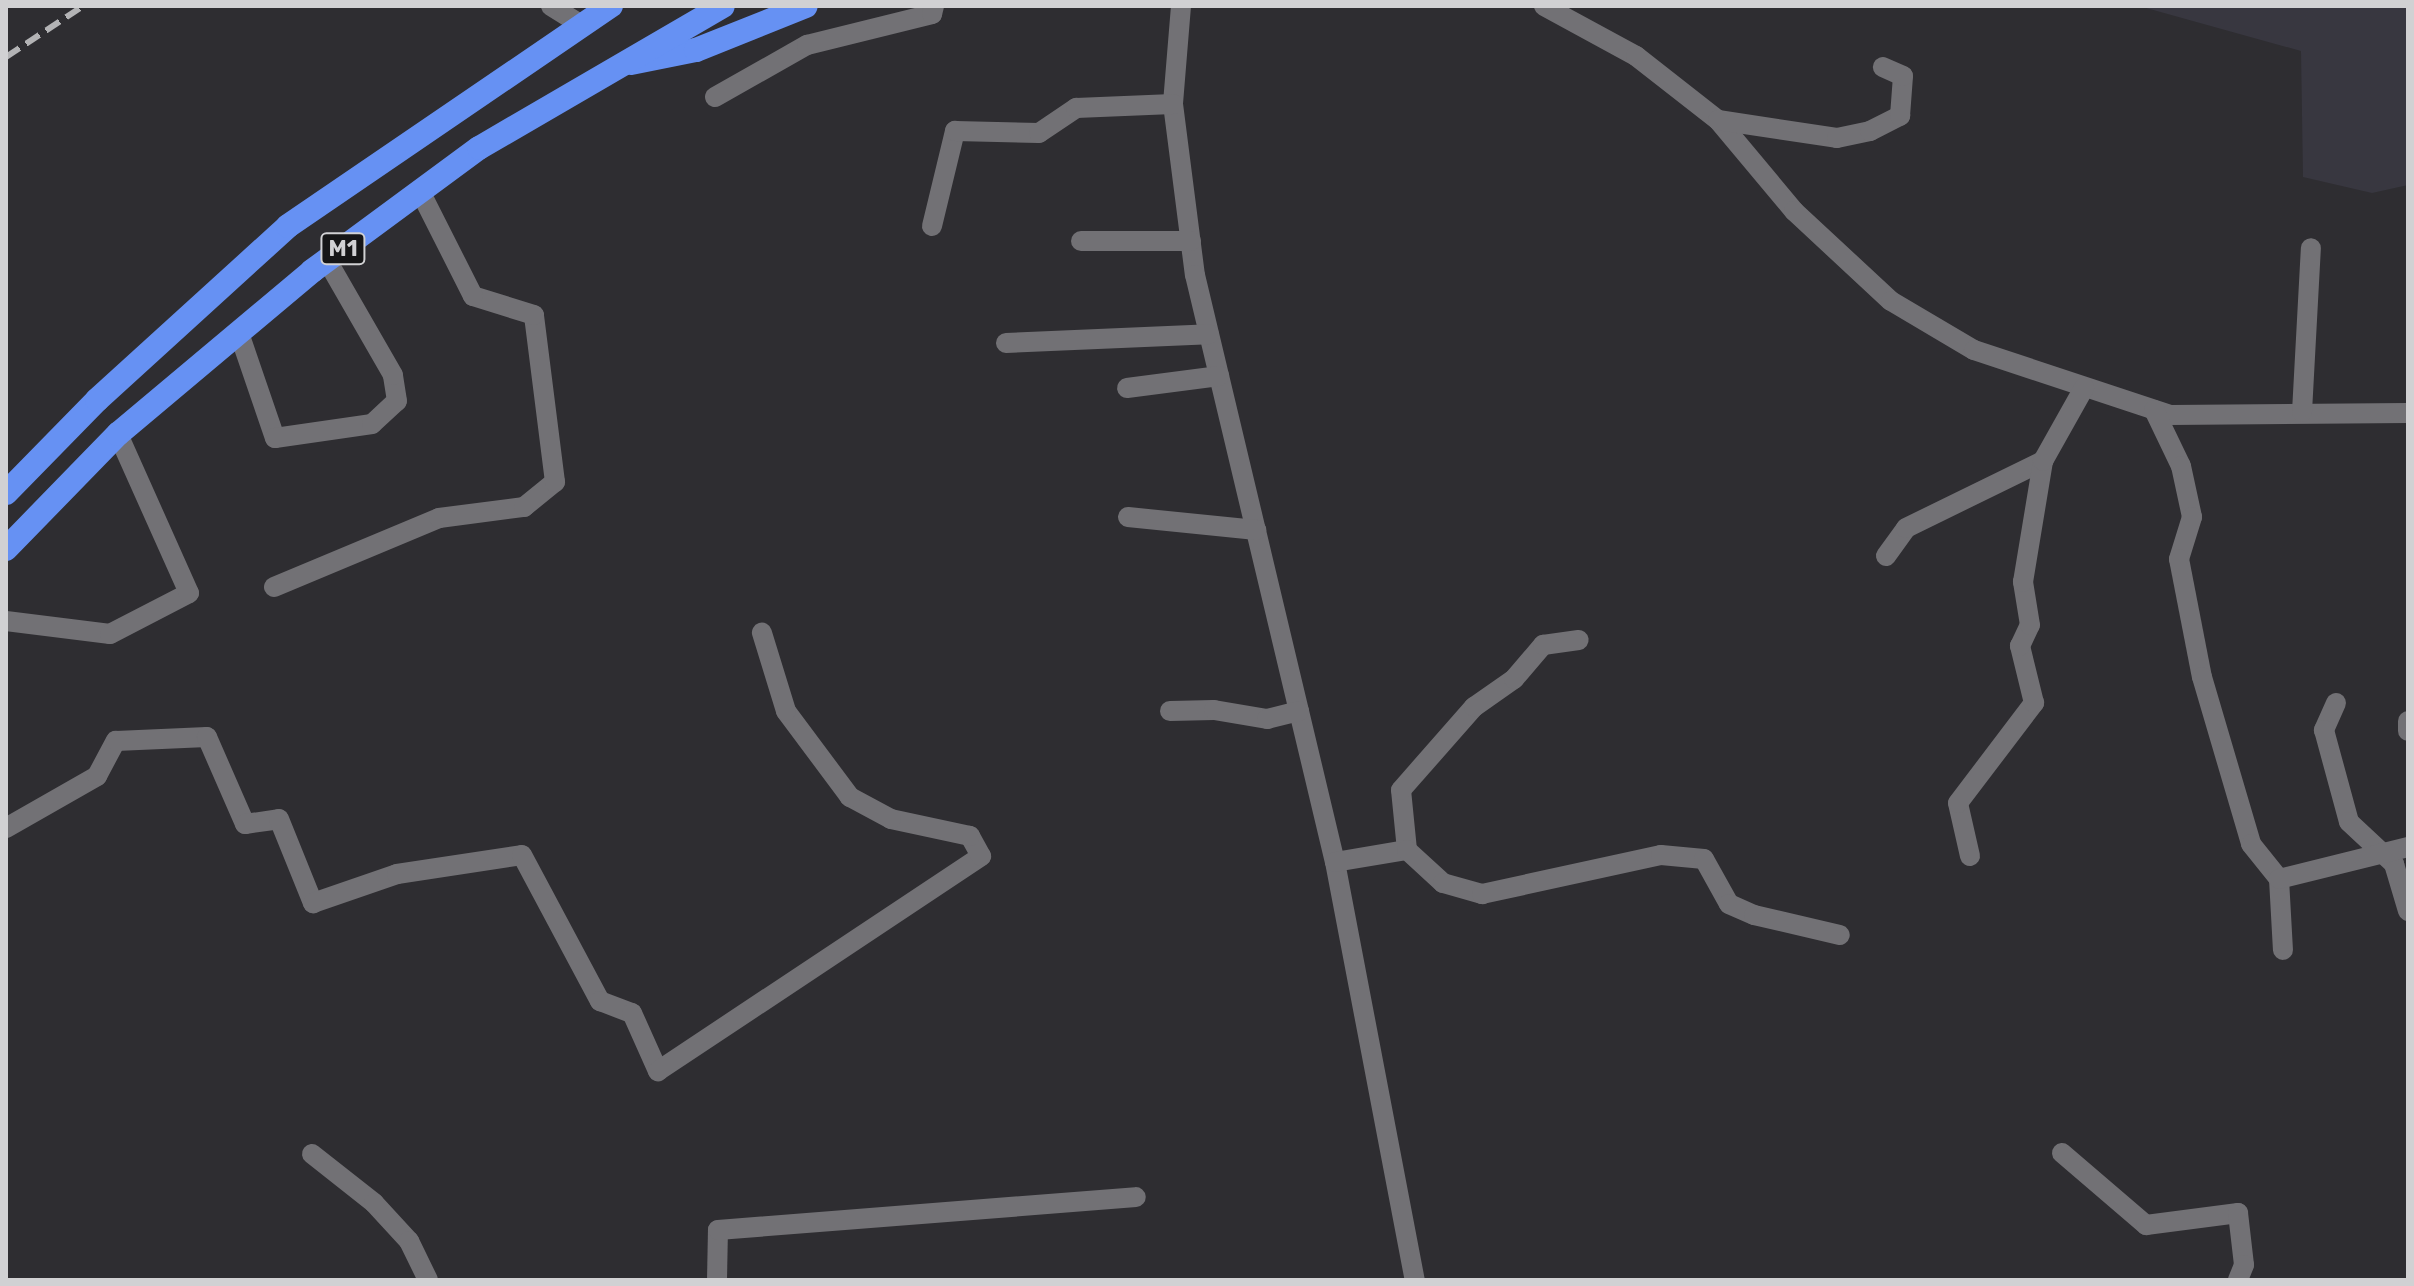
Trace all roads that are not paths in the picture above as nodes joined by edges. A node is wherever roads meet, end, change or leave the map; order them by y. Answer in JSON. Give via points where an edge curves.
{"nodes":[{"id":1,"x":551,"y":6,"type":"edge"},
{"id":2,"x":723,"y":6,"type":"edge"},
{"id":3,"x":806,"y":6,"type":"edge"},
{"id":4,"x":934,"y":6,"type":"edge"},
{"id":5,"x":1181,"y":6,"type":"edge"},
{"id":6,"x":1544,"y":6,"type":"edge"},
{"id":7,"x":607,"y":7,"type":"edge"},
{"id":8,"x":582,"y":25,"type":"junction"},
{"id":9,"x":620,"y":64,"type":"junction"},
{"id":10,"x":1883,"y":67,"type":"dead end"},
{"id":11,"x":715,"y":97,"type":"dead end"},
{"id":12,"x":1173,"y":104,"type":"junction"},
{"id":13,"x":1718,"y":120,"type":"junction"},
{"id":14,"x":420,"y":191,"type":"junction"},
{"id":15,"x":932,"y":226,"type":"dead end"},
{"id":16,"x":1081,"y":241,"type":"dead end"},
{"id":17,"x":1191,"y":241,"type":"junction"},
{"id":18,"x":2311,"y":248,"type":"dead end"},
{"id":19,"x":327,"y":260,"type":"junction"},
{"id":20,"x":239,"y":333,"type":"junction"},
{"id":21,"x":1209,"y":334,"type":"junction"},
{"id":22,"x":1006,"y":343,"type":"dead end"},
{"id":23,"x":1219,"y":376,"type":"junction"},
{"id":24,"x":1127,"y":388,"type":"dead end"},
{"id":25,"x":2084,"y":388,"type":"junction"},
{"id":26,"x":2154,"y":410,"type":"junction"},
{"id":27,"x":2302,"y":412,"type":"junction"},
{"id":28,"x":2408,"y":413,"type":"edge"},
{"id":29,"x":118,"y":434,"type":"junction"},
{"id":30,"x":2043,"y":461,"type":"junction"},
{"id":31,"x":6,"y":493,"type":"edge"},
{"id":32,"x":1128,"y":517,"type":"dead end"},
{"id":33,"x":1256,"y":530,"type":"junction"},
{"id":34,"x":6,"y":549,"type":"edge"},
{"id":35,"x":1886,"y":556,"type":"dead end"},
{"id":36,"x":274,"y":587,"type":"dead end"},
{"id":37,"x":6,"y":621,"type":"edge"},
{"id":38,"x":762,"y":633,"type":"dead end"},
{"id":39,"x":1579,"y":640,"type":"dead end"},
{"id":40,"x":2336,"y":703,"type":"dead end"},
{"id":41,"x":1170,"y":711,"type":"dead end"},
{"id":42,"x":1299,"y":711,"type":"junction"},
{"id":43,"x":2408,"y":721,"type":"edge"},
{"id":44,"x":2408,"y":731,"type":"edge"},
{"id":45,"x":6,"y":828,"type":"edge"},
{"id":46,"x":2408,"y":847,"type":"edge"},
{"id":47,"x":1407,"y":850,"type":"junction"},
{"id":48,"x":2383,"y":853,"type":"junction"},
{"id":49,"x":1970,"y":856,"type":"dead end"},
{"id":50,"x":1335,"y":862,"type":"junction"},
{"id":51,"x":2279,"y":879,"type":"junction"},
{"id":52,"x":2408,"y":911,"type":"edge"},
{"id":53,"x":1840,"y":935,"type":"dead end"},
{"id":54,"x":2283,"y":950,"type":"dead end"},
{"id":55,"x":2062,"y":1153,"type":"dead end"},
{"id":56,"x":312,"y":1154,"type":"dead end"},
{"id":57,"x":1136,"y":1197,"type":"dead end"},
{"id":58,"x":428,"y":1280,"type":"edge"},
{"id":59,"x":717,"y":1280,"type":"edge"},
{"id":60,"x":1415,"y":1280,"type":"edge"},
{"id":61,"x":2238,"y":1280,"type":"edge"}],
"edges":[{"from":1,"to":8,"type":"street"},
{"from":2,"to":9,"type":"highway","number":"M1"},
{"from":3,"to":9,"type":"highway","via":[[696,50]]},
{"from":4,"to":11,"type":"street","via":[[932,14],[807,45]]},
{"from":5,"to":12,"type":"street"},
{"from":6,"to":13,"type":"street","via":[[1636,56]]},
{"from":7,"to":8,"type":"highway","number":"M1"},
{"from":8,"to":31,"type":"highway","number":"M1","via":[[288,226],[97,400]]},
{"from":9,"to":14,"type":"highway","number":"M1","via":[[479,148]]},
{"from":10,"to":13,"type":"street","via":[[1903,76],[1900,116],[1870,131],[1837,138]]},
{"from":12,"to":15,"type":"street","via":[[1076,108],[1039,133],[955,131]]},
{"from":12,"to":17,"type":"street"},
{"from":13,"to":25,"type":"street","via":[[1794,211],[1891,301],[1974,350]]},
{"from":14,"to":19,"type":"highway","number":"M1"},
{"from":14,"to":36,"type":"street","via":[[473,296],[534,315],[555,482],[524,507],[439,518]]},
{"from":16,"to":17,"type":"street"},
{"from":17,"to":21,"type":"street"},
{"from":18,"to":27,"type":"street"},
{"from":19,"to":20,"type":"highway","number":"M1"},
{"from":19,"to":20,"type":"street","via":[[393,375],[397,401],[372,424],[275,438]]},
{"from":20,"to":29,"type":"highway","number":"M1"},
{"from":21,"to":22,"type":"street"},
{"from":21,"to":23,"type":"street"},
{"from":23,"to":24,"type":"street"},
{"from":23,"to":33,"type":"street"},
{"from":25,"to":26,"type":"street"},
{"from":25,"to":30,"type":"street"},
{"from":26,"to":27,"type":"street","via":[[2170,415]]},
{"from":26,"to":51,"type":"street","via":[[2181,466],[2192,517],[2179,559],[2202,677],[2251,844]]},
{"from":27,"to":28,"type":"street"},
{"from":29,"to":34,"type":"highway","number":"M1"},
{"from":29,"to":37,"type":"street","via":[[189,593],[110,634]]},
{"from":30,"to":35,"type":"street","via":[[1906,528]]},
{"from":30,"to":49,"type":"street","via":[[2023,582],[2030,625],[2020,646],[2034,703],[1958,803]]},
{"from":32,"to":33,"type":"street"},
{"from":33,"to":42,"type":"street"},
{"from":38,"to":45,"type":"street","via":[[786,711],[850,797],[891,819],[970,836],[981,856],[658,1071],[632,1013],[600,1001],[522,855],[397,874],[313,903],[279,819],[245,824],[207,737],[116,741],[97,776]]},
{"from":39,"to":47,"type":"street","via":[[1543,645],[1514,679],[1474,707],[1401,790]]},
{"from":40,"to":48,"type":"street","via":[[2324,730],[2349,822]]},
{"from":41,"to":42,"type":"street","via":[[1214,710],[1267,719]]},
{"from":42,"to":50,"type":"street"},
{"from":43,"to":44,"type":"street"},
{"from":46,"to":48,"type":"street"},
{"from":47,"to":50,"type":"street"},
{"from":47,"to":53,"type":"street","via":[[1443,883],[1482,894],[1661,855],[1704,859],[1729,904]]},
{"from":48,"to":51,"type":"street"},
{"from":48,"to":52,"type":"street","via":[[2394,864]]},
{"from":50,"to":60,"type":"street"},
{"from":51,"to":54,"type":"street"},
{"from":55,"to":61,"type":"street","via":[[2146,1225],[2238,1213],[2244,1265]]},
{"from":56,"to":58,"type":"street","via":[[374,1203],[409,1241]]},
{"from":57,"to":59,"type":"street","via":[[718,1230],[713,1251]]}]}
